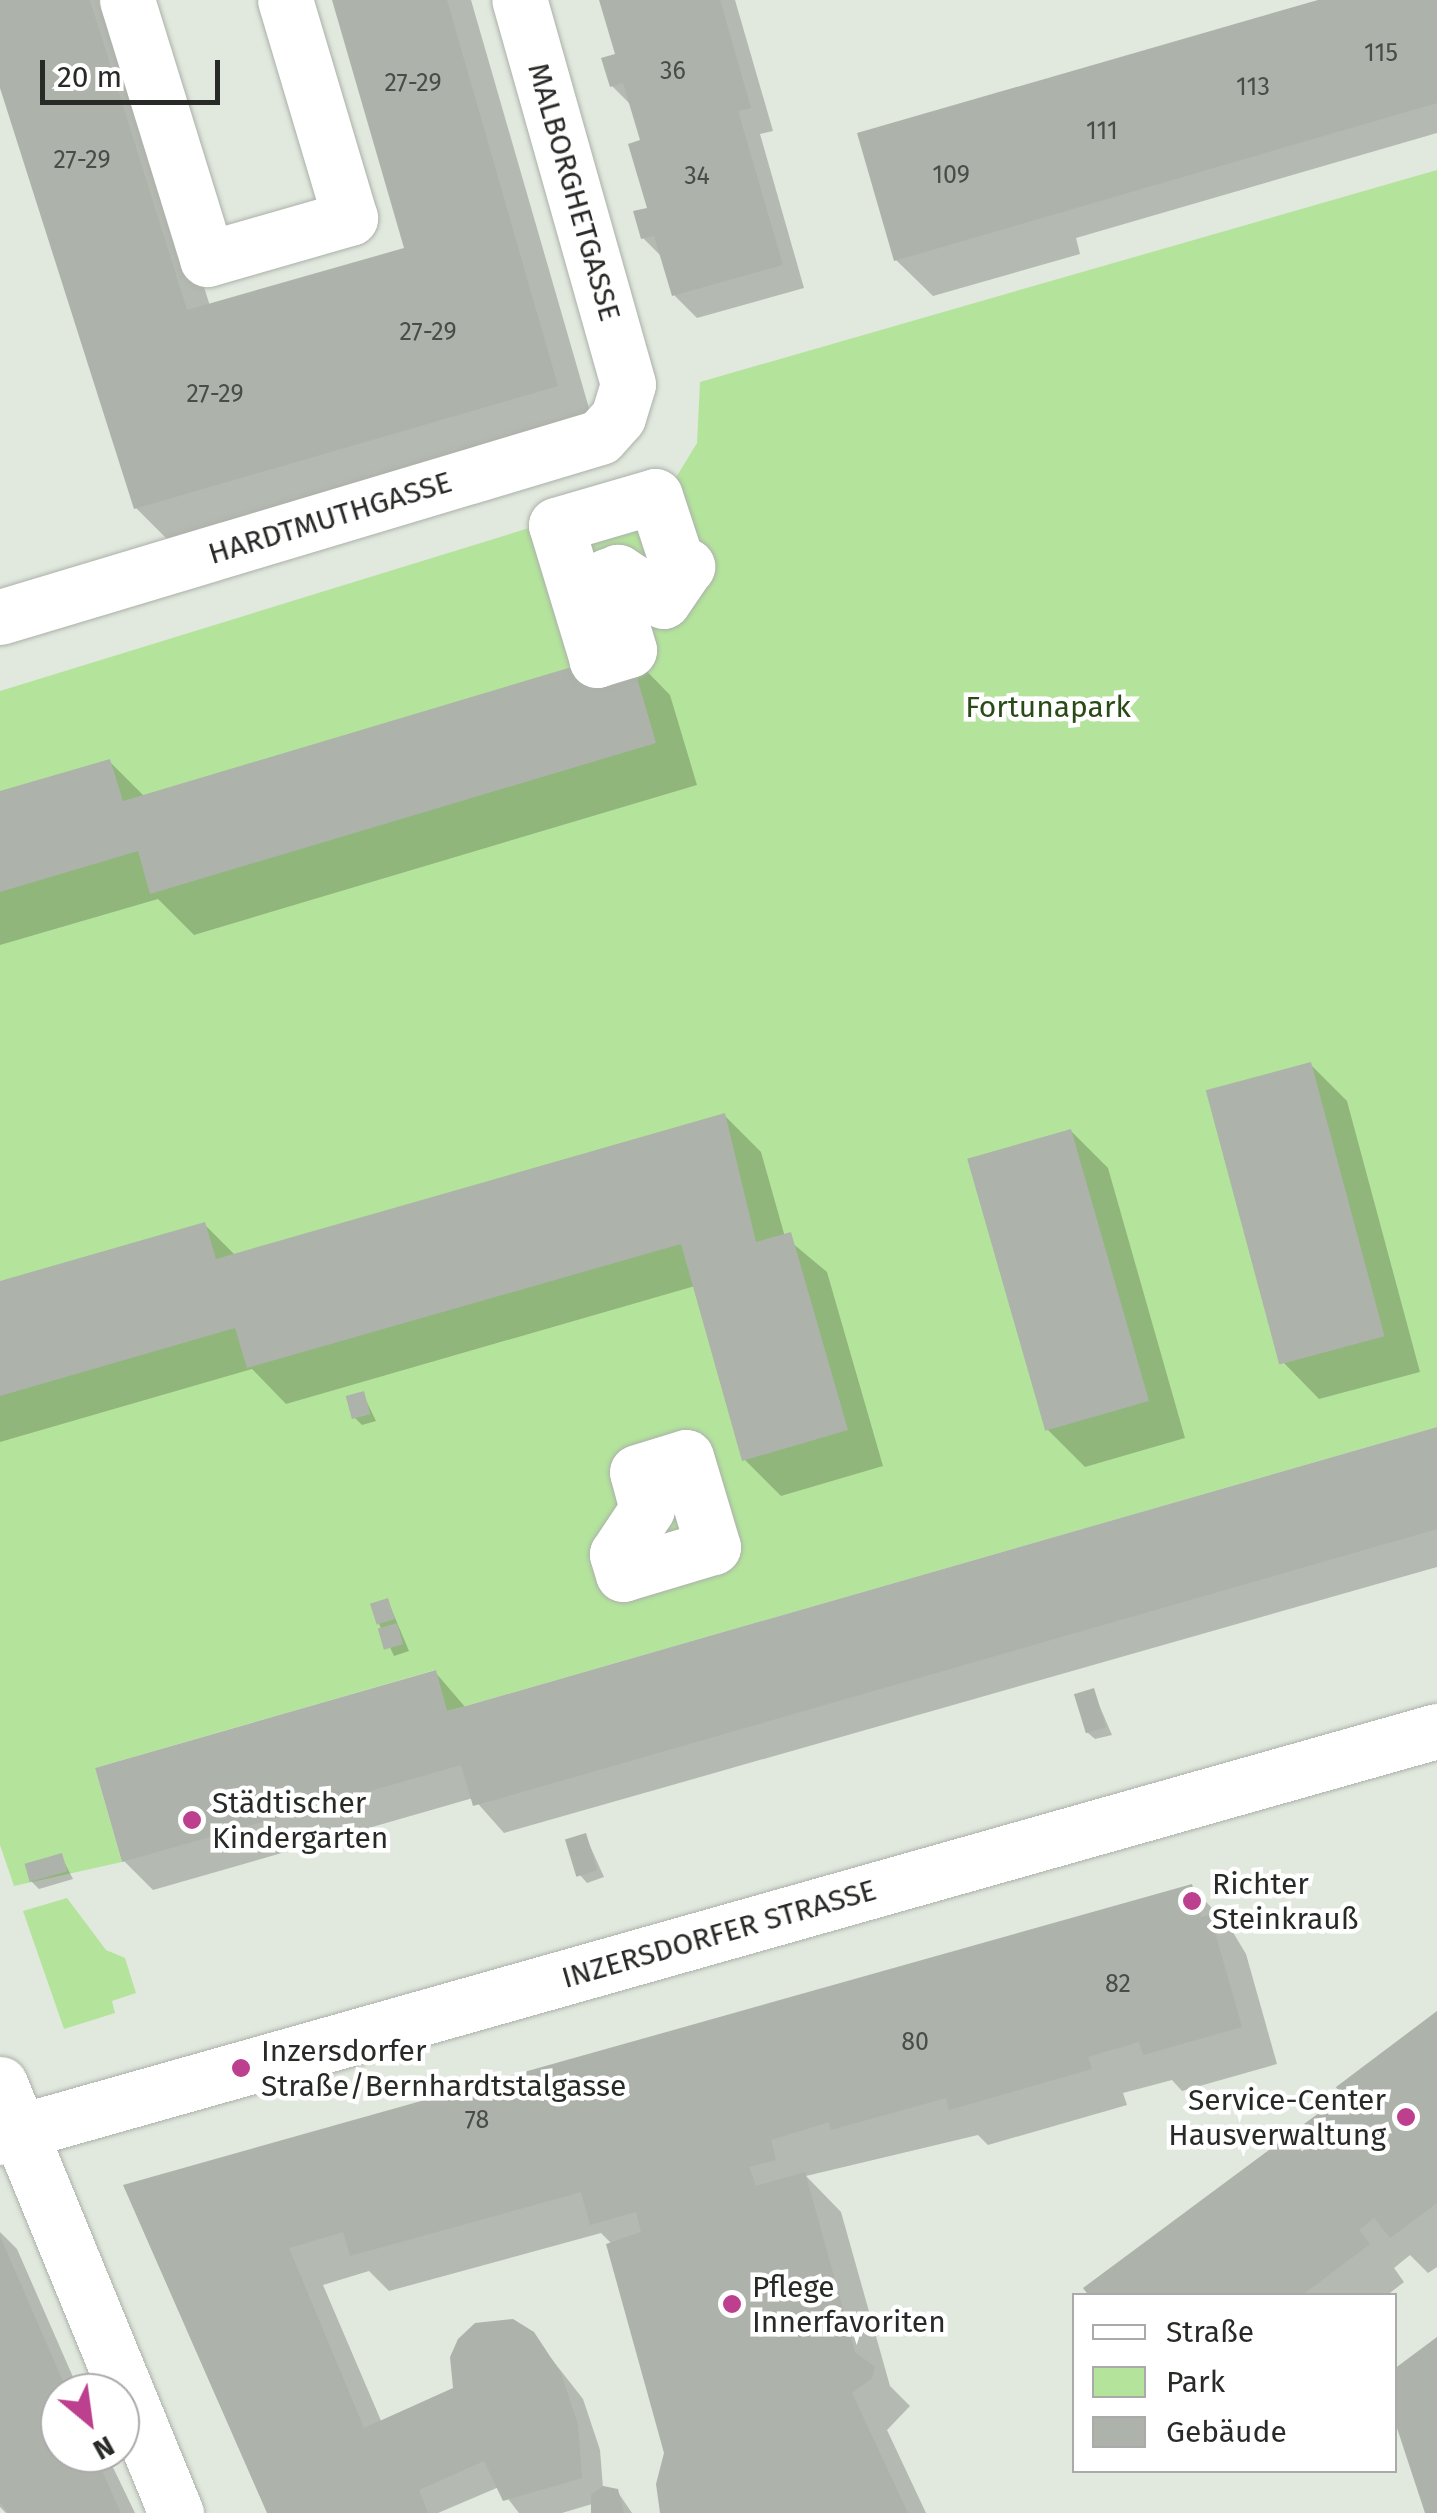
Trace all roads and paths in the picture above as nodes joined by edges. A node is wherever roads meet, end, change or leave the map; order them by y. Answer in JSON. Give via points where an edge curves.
{"nodes":[{"id":1,"x":126,"y":0,"type":"edge"},
{"id":2,"x":285,"y":0,"type":"edge"},
{"id":3,"x":519,"y":0,"type":"edge"},
{"id":4,"x":628,"y":384,"type":"joint"},
{"id":5,"x":0,"y":617,"type":"edge"},
{"id":6,"x":1437,"y":1731,"type":"edge"},
{"id":7,"x":5,"y":2118,"type":"edge"},
{"id":8,"x":176,"y":2513,"type":"edge"}],
"edges":[{"from":1,"to":2,"type":"street","via":[[207,260],[350,218]]},
{"from":3,"to":4,"type":"street","name":"MALBORGHETGASSE"},
{"from":4,"to":5,"type":"street","name":"HARDTMUTHGASSE","via":[[618,417],[600,438]]},
{"from":6,"to":7,"type":"street","name":"INZERSDORFER STRASSE"},
{"from":7,"to":8,"type":"street"}]}
